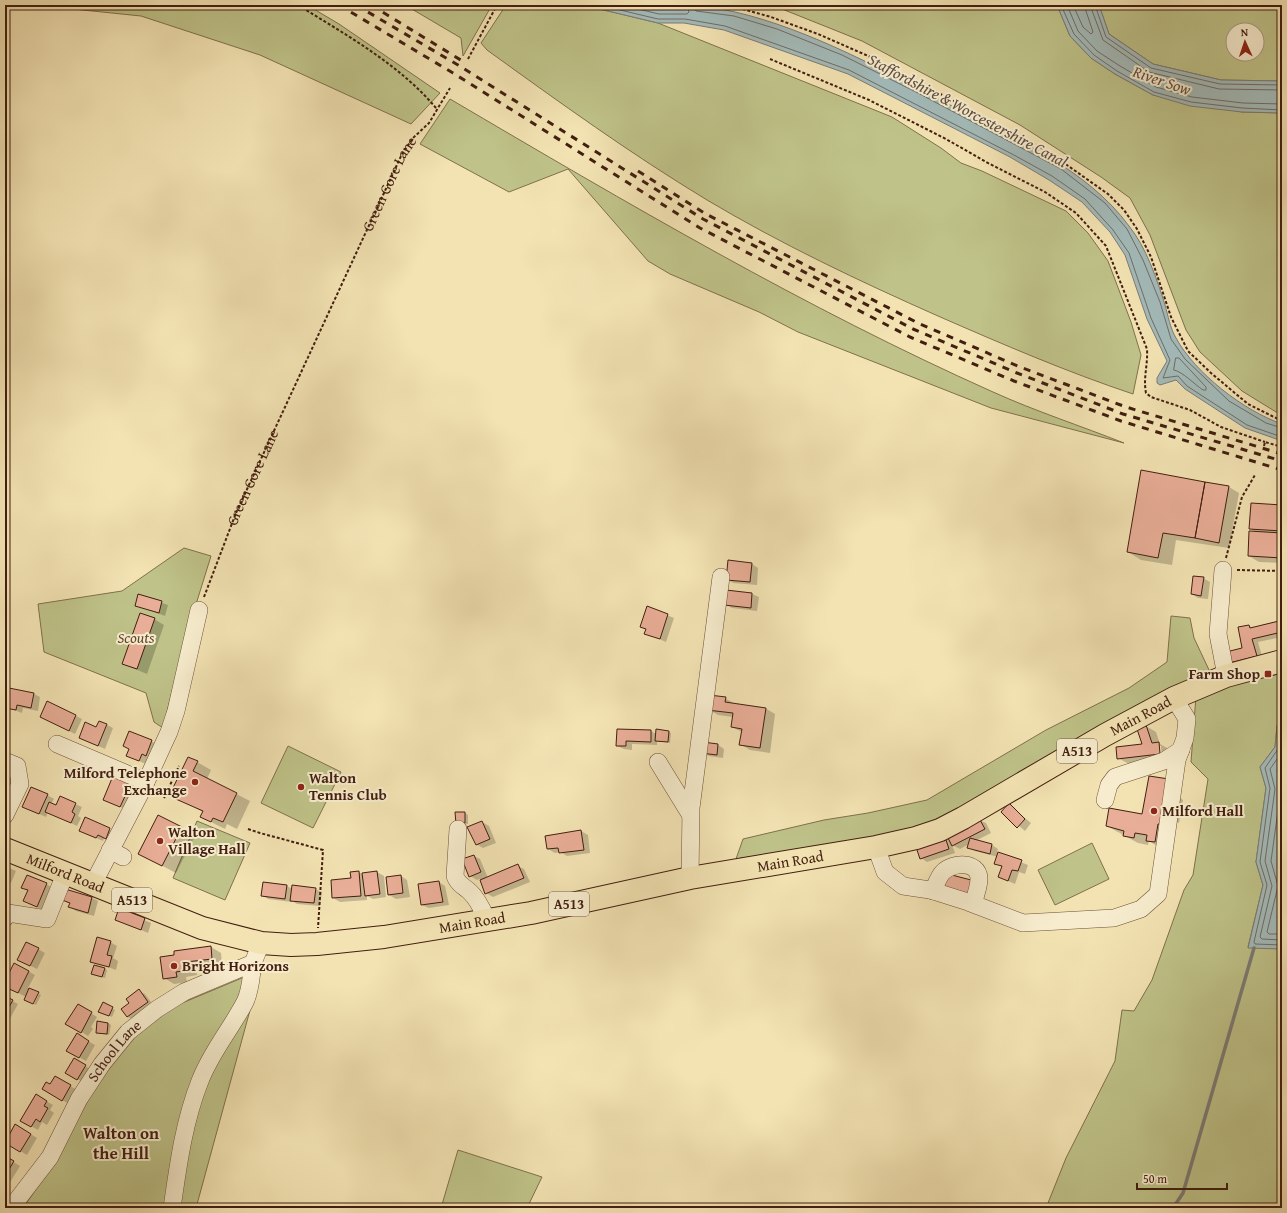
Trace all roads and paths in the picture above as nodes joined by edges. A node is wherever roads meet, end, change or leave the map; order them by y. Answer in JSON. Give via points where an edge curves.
{"nodes":[{"id":1,"x":298,"y":5,"type":"edge"},
{"id":2,"x":497,"y":5,"type":"edge"},
{"id":3,"x":728,"y":5,"type":"edge"},
{"id":4,"x":770,"y":58,"type":"dead end"},
{"id":5,"x":468,"y":59,"type":"dead end"},
{"id":6,"x":450,"y":88,"type":"dead end"},
{"id":7,"x":436,"y":108,"type":"junction"},
{"id":8,"x":1282,"y":421,"type":"edge"},
{"id":9,"x":1265,"y":442,"type":"junction"},
{"id":10,"x":1264,"y":446,"type":"dead end"},
{"id":11,"x":1282,"y":447,"type":"edge"},
{"id":12,"x":1255,"y":475,"type":"dead end"},
{"id":13,"x":1223,"y":570,"type":"junction"},
{"id":14,"x":1282,"y":571,"type":"edge"},
{"id":15,"x":721,"y":577,"type":"dead end"},
{"id":16,"x":199,"y":610,"type":"joint"},
{"id":17,"x":1282,"y":661,"type":"edge"},
{"id":18,"x":1226,"y":676,"type":"junction"},
{"id":19,"x":1174,"y":698,"type":"junction"},
{"id":20,"x":57,"y":744,"type":"dead end"},
{"id":21,"x":1181,"y":750,"type":"junction"},
{"id":22,"x":5,"y":761,"type":"edge"},
{"id":23,"x":658,"y":762,"type":"dead end"},
{"id":24,"x":179,"y":766,"type":"dead end"},
{"id":25,"x":146,"y":782,"type":"junction"},
{"id":26,"x":164,"y":798,"type":"dead end"},
{"id":27,"x":1105,"y":800,"type":"dead end"},
{"id":28,"x":690,"y":814,"type":"junction"},
{"id":29,"x":5,"y":815,"type":"edge"},
{"id":30,"x":248,"y":829,"type":"dead end"},
{"id":31,"x":458,"y":829,"type":"dead end"},
{"id":32,"x":876,"y":847,"type":"junction"},
{"id":33,"x":5,"y":849,"type":"edge"},
{"id":34,"x":65,"y":874,"type":"junction"},
{"id":35,"x":690,"y":878,"type":"junction"},
{"id":36,"x":93,"y":884,"type":"junction"},
{"id":37,"x":933,"y":891,"type":"junction"},
{"id":38,"x":973,"y":903,"type":"junction"},
{"id":39,"x":5,"y":918,"type":"edge"},
{"id":40,"x":488,"y":920,"type":"junction"},
{"id":41,"x":261,"y":943,"type":"junction"},
{"id":42,"x":317,"y":944,"type":"junction"},
{"id":43,"x":253,"y":963,"type":"junction"},
{"id":44,"x":11,"y":1208,"type":"edge"},
{"id":45,"x":172,"y":1208,"type":"edge"}],
"edges":[{"from":1,"to":7,"type":"path","via":[[396,69],[420,89]]},
{"from":2,"to":5,"type":"path"},
{"from":3,"to":8,"type":"path","via":[[818,34],[876,59],[1047,151],[1108,194],[1124,210],[1137,229],[1151,257],[1172,317],[1188,351],[1248,404]]},
{"from":4,"to":9,"type":"path","via":[[869,100],[925,128],[1045,192],[1076,213],[1106,246],[1117,270],[1147,350],[1146,393],[1190,410],[1221,427]]},
{"from":6,"to":7,"type":"path","name":"Green Gore Lane"},
{"from":7,"to":16,"type":"path","name":"Green Gore Lane","via":[[428,123],[402,154],[236,513]]},
{"from":9,"to":10,"type":"path"},
{"from":9,"to":11,"type":"path"},
{"from":12,"to":13,"type":"path","via":[[1242,497]]},
{"from":13,"to":14,"type":"path"},
{"from":13,"to":18,"type":"street","via":[[1218,634]]},
{"from":15,"to":28,"type":"street"},
{"from":16,"to":25,"type":"street","via":[[176,711]]},
{"from":17,"to":18,"type":"highway","name":"Main Road","number":"A513"},
{"from":18,"to":19,"type":"highway","name":"Main Road","number":"A513"},
{"from":19,"to":21,"type":"street","via":[[1187,719]]},
{"from":19,"to":32,"type":"highway","name":"Main Road","number":"A513","via":[[1104,735],[940,830]]},
{"from":20,"to":25,"type":"street"},
{"from":21,"to":27,"type":"street","via":[[1164,761],[1115,777],[1109,785]]},
{"from":21,"to":38,"type":"street","via":[[1177,760],[1158,894],[1141,909],[1114,918],[1023,923]]},
{"from":22,"to":29,"type":"street","via":[[17,766],[20,784]]},
{"from":23,"to":28,"type":"street"},
{"from":24,"to":26,"type":"path"},
{"from":25,"to":36,"type":"street","via":[[116,854]]},
{"from":28,"to":35,"type":"street"},
{"from":30,"to":42,"type":"path","via":[[323,850]]},
{"from":31,"to":40,"type":"street","via":[[454,876],[475,898]]},
{"from":32,"to":35,"type":"highway","name":"Main Road","number":"A513"},
{"from":32,"to":37,"type":"street","via":[[885,872],[903,886]]},
{"from":33,"to":34,"type":"highway","name":"Milford Road","number":"A513"},
{"from":34,"to":36,"type":"highway","name":"Milford Road","number":"A513"},
{"from":34,"to":39,"type":"street","via":[[47,919],[8,913]]},
{"from":35,"to":40,"type":"highway","name":"Main Road","number":"A513"},
{"from":36,"to":41,"type":"highway","name":"Milford Road","number":"A513","via":[[202,928]]},
{"from":37,"to":38,"type":"street"},
{"from":37,"to":38,"type":"street","via":[[944,871],[957,865],[971,866],[977,871],[979,879]]},
{"from":40,"to":42,"type":"highway","name":"Main Road","number":"A513","via":[[384,937]]},
{"from":41,"to":42,"type":"highway","name":"Main Road","number":"A513"},
{"from":41,"to":43,"type":"street"},
{"from":43,"to":44,"type":"street","name":"School Lane","via":[[184,992],[128,1032],[102,1064],[79,1099],[50,1157]]},
{"from":43,"to":45,"type":"street","via":[[250,988],[245,1002],[213,1052],[200,1081],[188,1120]]}]}
